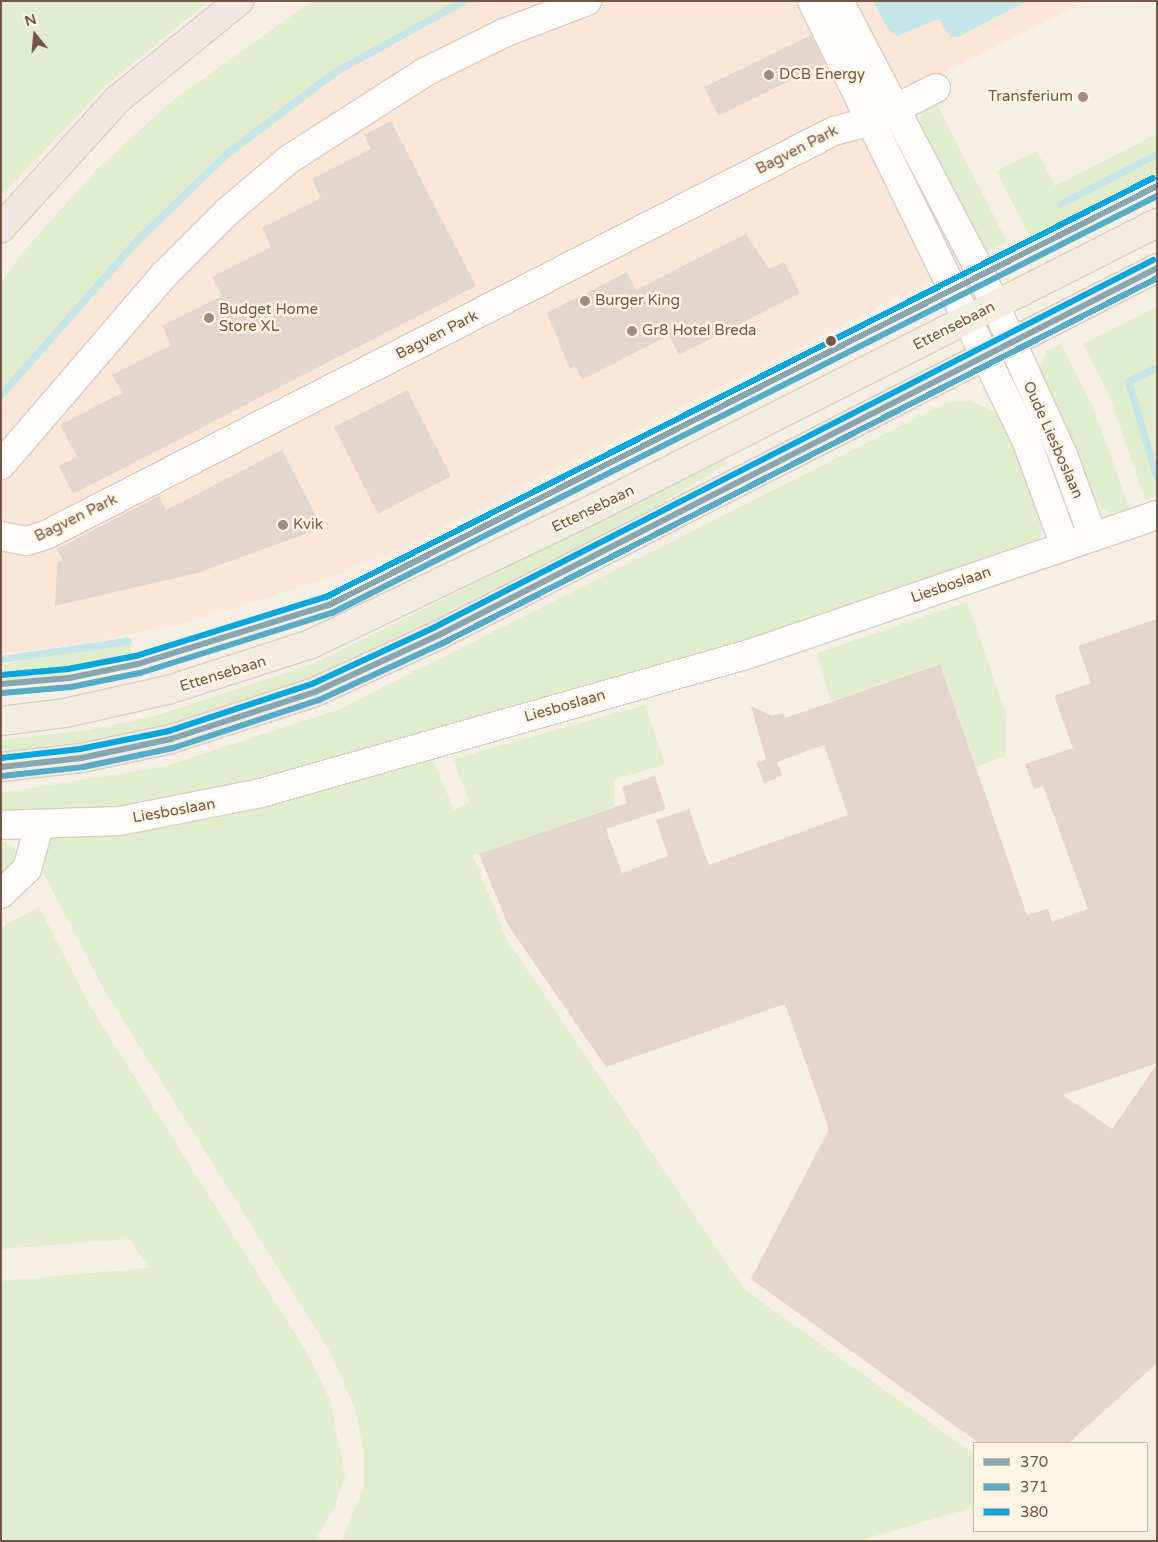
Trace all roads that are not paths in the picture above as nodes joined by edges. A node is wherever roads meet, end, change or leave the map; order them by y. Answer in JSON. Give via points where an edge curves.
{"nodes":[{"id":1,"x":239,"y":1,"type":"edge"},
{"id":2,"x":587,"y":1,"type":"edge"},
{"id":3,"x":812,"y":1,"type":"edge"},
{"id":4,"x":839,"y":1,"type":"edge"},
{"id":5,"x":936,"y":88,"type":"dead end"},
{"id":6,"x":898,"y":107,"type":"junction"},
{"id":7,"x":872,"y":121,"type":"junction"},
{"id":8,"x":1157,"y":223,"type":"edge"},
{"id":9,"x":1,"y":228,"type":"edge"},
{"id":10,"x":1157,"y":268,"type":"edge"},
{"id":11,"x":994,"y":305,"type":"junction"},
{"id":12,"x":967,"y":319,"type":"junction"},
{"id":13,"x":1010,"y":344,"type":"junction"},
{"id":14,"x":984,"y":358,"type":"junction"},
{"id":15,"x":1,"y":465,"type":"edge"},
{"id":16,"x":1157,"y":514,"type":"edge"},
{"id":17,"x":1,"y":536,"type":"edge"},
{"id":18,"x":1093,"y":537,"type":"junction"},
{"id":19,"x":1065,"y":546,"type":"junction"},
{"id":20,"x":1,"y":721,"type":"edge"},
{"id":21,"x":1,"y":766,"type":"edge"},
{"id":22,"x":1,"y":825,"type":"edge"},
{"id":23,"x":39,"y":826,"type":"junction"},
{"id":24,"x":1,"y":894,"type":"edge"}],
"edges":[{"from":1,"to":9,"type":"highway","via":[[118,99]]},
{"from":2,"to":15,"type":"street","via":[[504,32],[425,72],[288,160],[227,212],[164,275]]},
{"from":3,"to":7,"type":"street"},
{"from":4,"to":6,"type":"street"},
{"from":5,"to":6,"type":"street","name":"Bagven Park"},
{"from":6,"to":7,"type":"street","name":"Bagven Park"},
{"from":6,"to":11,"type":"street"},
{"from":7,"to":12,"type":"street"},
{"from":7,"to":17,"type":"street","name":"Bagven Park","via":[[828,134],[48,534],[27,541]]},
{"from":8,"to":11,"type":"main road","name":"Ettensebaan"},
{"from":10,"to":13,"type":"main road"},
{"from":11,"to":12,"type":"main road","name":"Ettensebaan"},
{"from":11,"to":13,"type":"street","name":"Oude Liesboslaan"},
{"from":12,"to":14,"type":"street","name":"Oude Liesboslaan"},
{"from":12,"to":20,"type":"main road","name":"Ettensebaan","via":[[587,512],[310,644],[168,690],[65,713]]},
{"from":13,"to":14,"type":"main road"},
{"from":13,"to":18,"type":"street","name":"Oude Liesboslaan","via":[[1063,455]]},
{"from":14,"to":19,"type":"street","name":"Oude Liesboslaan","via":[[1034,458]]},
{"from":14,"to":21,"type":"main road","via":[[436,636],[315,692],[171,739],[81,758]]},
{"from":16,"to":18,"type":"street","name":"Liesboslaan"},
{"from":18,"to":19,"type":"street","name":"Liesboslaan"},
{"from":19,"to":23,"type":"street","name":"Liesboslaan","via":[[749,654],[261,793],[120,821]]},
{"from":22,"to":23,"type":"street"},
{"from":23,"to":24,"type":"street","via":[[27,869]]}]}
